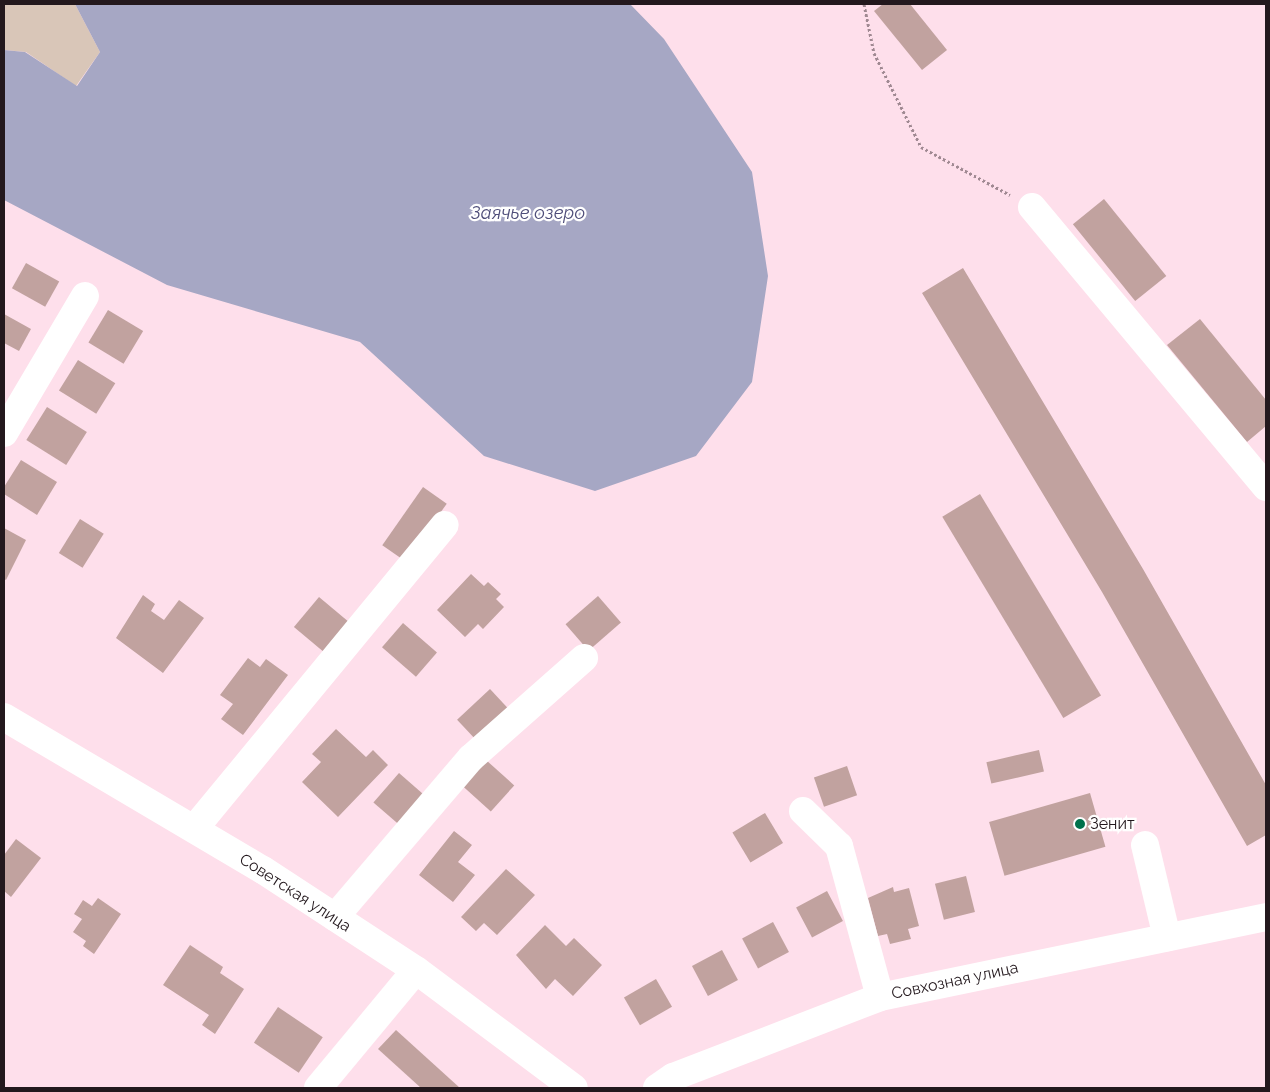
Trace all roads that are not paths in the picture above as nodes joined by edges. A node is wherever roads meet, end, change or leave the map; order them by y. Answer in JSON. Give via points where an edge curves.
{"nodes":[{"id":1,"x":1032,"y":207,"type":"road end"},
{"id":2,"x":85,"y":296,"type":"dead end"},
{"id":3,"x":4,"y":433,"type":"edge"},
{"id":4,"x":1266,"y":487,"type":"edge"},
{"id":5,"x":445,"y":526,"type":"dead end"},
{"id":6,"x":584,"y":658,"type":"dead end"},
{"id":7,"x":4,"y":717,"type":"edge"},
{"id":8,"x":803,"y":811,"type":"dead end"},
{"id":9,"x":194,"y":829,"type":"junction"},
{"id":10,"x":1145,"y":845,"type":"dead end"},
{"id":11,"x":334,"y":917,"type":"junction"},
{"id":12,"x":1266,"y":917,"type":"edge"},
{"id":13,"x":1167,"y":937,"type":"junction"},
{"id":14,"x":416,"y":970,"type":"junction"},
{"id":15,"x":880,"y":997,"type":"junction"},
{"id":16,"x":318,"y":1088,"type":"edge"},
{"id":17,"x":574,"y":1088,"type":"edge"},
{"id":18,"x":657,"y":1088,"type":"edge"}],
"edges":[{"from":1,"to":4,"type":"street"},
{"from":2,"to":3,"type":"street"},
{"from":5,"to":9,"type":"street"},
{"from":6,"to":11,"type":"street","via":[[471,758]]},
{"from":7,"to":9,"type":"street","name":"Советская улица"},
{"from":8,"to":15,"type":"street","via":[[839,846]]},
{"from":9,"to":11,"type":"street","name":"Советская улица"},
{"from":10,"to":13,"type":"street"},
{"from":11,"to":14,"type":"street","name":"Советская улица"},
{"from":12,"to":13,"type":"street","name":"Совхозная улица"},
{"from":13,"to":15,"type":"street","name":"Совхозная улица"},
{"from":14,"to":16,"type":"street"},
{"from":14,"to":17,"type":"street","name":"Советская улица"},
{"from":15,"to":18,"type":"street","name":"Совхозная улица","via":[[674,1077]]}]}
